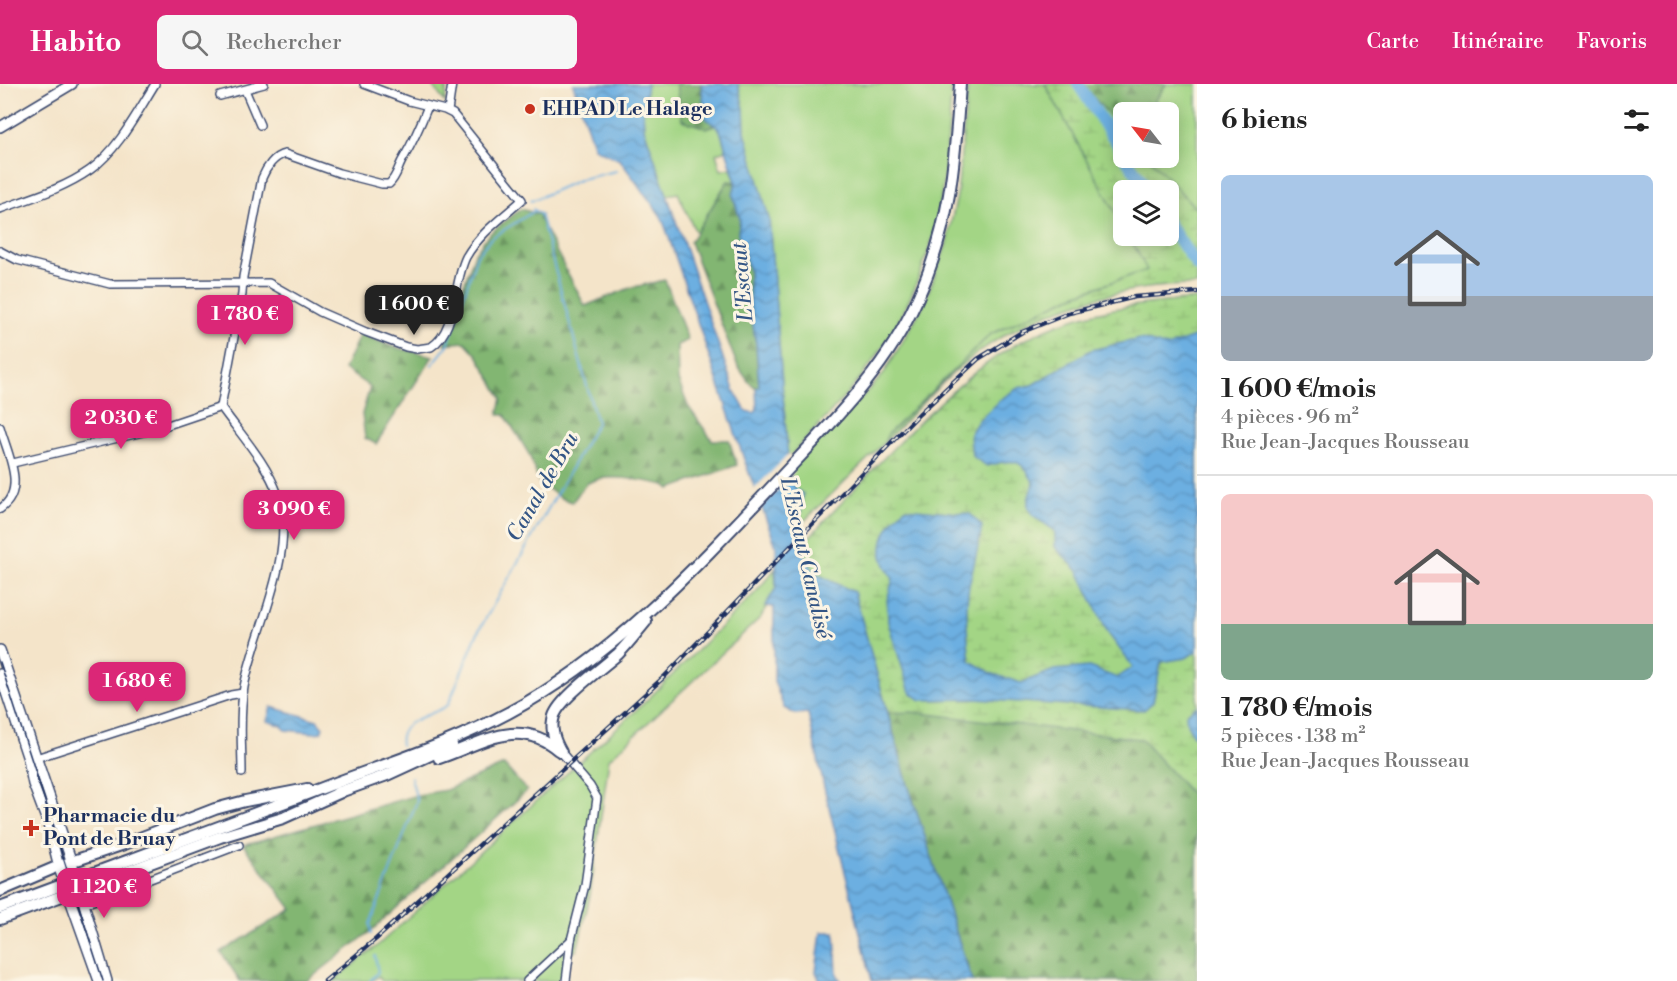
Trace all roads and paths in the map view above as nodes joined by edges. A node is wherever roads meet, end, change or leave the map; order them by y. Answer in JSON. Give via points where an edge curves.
{"nodes":[{"id":1,"x":72,"y":84,"type":"edge"},
{"id":2,"x":155,"y":84,"type":"edge"},
{"id":3,"x":264,"y":84,"type":"edge"},
{"id":4,"x":364,"y":84,"type":"edge"},
{"id":5,"x":452,"y":84,"type":"edge"},
{"id":6,"x":960,"y":84,"type":"edge"},
{"id":7,"x":245,"y":90,"type":"junction"},
{"id":8,"x":220,"y":96,"type":"dead end"},
{"id":9,"x":428,"y":106,"type":"junction"},
{"id":10,"x":448,"y":111,"type":"junction"},
{"id":11,"x":260,"y":125,"type":"dead end"},
{"id":12,"x":0,"y":127,"type":"edge"},
{"id":13,"x":0,"y":209,"type":"edge"},
{"id":14,"x":0,"y":250,"type":"edge"},
{"id":15,"x":242,"y":283,"type":"junction"},
{"id":16,"x":221,"y":407,"type":"junction"},
{"id":17,"x":0,"y":427,"type":"edge"},
{"id":18,"x":13,"y":463,"type":"junction"},
{"id":19,"x":0,"y":509,"type":"edge"},
{"id":20,"x":674,"y":587,"type":"junction"},
{"id":21,"x":0,"y":650,"type":"edge"},
{"id":22,"x":0,"y":674,"type":"edge"},
{"id":23,"x":243,"y":693,"type":"junction"},
{"id":24,"x":491,"y":722,"type":"junction"},
{"id":25,"x":561,"y":752,"type":"junction"},
{"id":26,"x":36,"y":758,"type":"junction"},
{"id":27,"x":242,"y":773,"type":"dead end"},
{"id":28,"x":387,"y":775,"type":"junction"},
{"id":29,"x":331,"y":785,"type":"junction"},
{"id":30,"x":341,"y":792,"type":"junction"},
{"id":31,"x":249,"y":815,"type":"junction"},
{"id":32,"x":239,"y":845,"type":"dead end"},
{"id":33,"x":72,"y":864,"type":"junction"},
{"id":34,"x":59,"y":868,"type":"junction"},
{"id":35,"x":80,"y":888,"type":"junction"},
{"id":36,"x":0,"y":891,"type":"edge"},
{"id":37,"x":68,"y":893,"type":"junction"},
{"id":38,"x":85,"y":904,"type":"junction"},
{"id":39,"x":0,"y":908,"type":"edge"},
{"id":40,"x":0,"y":919,"type":"edge"},
{"id":41,"x":571,"y":940,"type":"junction"},
{"id":42,"x":99,"y":981,"type":"edge"},
{"id":43,"x":107,"y":981,"type":"edge"},
{"id":44,"x":526,"y":981,"type":"edge"},
{"id":45,"x":566,"y":981,"type":"edge"}],
"edges":[{"from":1,"to":12,"type":"main road"},
{"from":2,"to":13,"type":"street","via":[[118,141],[92,169],[56,189]]},
{"from":3,"to":7,"type":"street"},
{"from":4,"to":9,"type":"street"},
{"from":5,"to":10,"type":"street"},
{"from":6,"to":20,"type":"main road","via":[[955,162],[938,248],[902,330],[858,394]]},
{"from":7,"to":8,"type":"street"},
{"from":7,"to":11,"type":"street"},
{"from":9,"to":10,"type":"street"},
{"from":9,"to":15,"type":"street","via":[[411,149],[389,184],[339,173],[288,154],[276,158],[262,178]]},
{"from":10,"to":15,"type":"street","via":[[522,200],[467,255],[445,332],[431,347],[402,346],[320,312],[269,284]]},
{"from":14,"to":15,"type":"street","via":[[17,260],[110,284]]},
{"from":15,"to":16,"type":"street"},
{"from":16,"to":18,"type":"street","via":[[156,429]]},
{"from":16,"to":23,"type":"street","via":[[268,473],[282,518],[274,581]]},
{"from":17,"to":18,"type":"street"},
{"from":18,"to":19,"type":"street","via":[[13,494]]},
{"from":20,"to":24,"type":"main road","via":[[590,660]]},
{"from":20,"to":25,"type":"main road","via":[[624,647],[559,706],[553,724]]},
{"from":21,"to":26,"type":"main road"},
{"from":22,"to":34,"type":"main road"},
{"from":23,"to":26,"type":"street"},
{"from":23,"to":27,"type":"street"},
{"from":24,"to":28,"type":"main road"},
{"from":24,"to":29,"type":"main road"},
{"from":25,"to":28,"type":"main road","via":[[535,736],[512,733]]},
{"from":25,"to":41,"type":"street","via":[[597,798],[585,885]]},
{"from":26,"to":33,"type":"main road"},
{"from":28,"to":30,"type":"main road"},
{"from":29,"to":31,"type":"main road"},
{"from":29,"to":33,"type":"main road","via":[[232,804]]},
{"from":30,"to":31,"type":"main road"},
{"from":30,"to":35,"type":"main road","via":[[283,818]]},
{"from":31,"to":39,"type":"main road"},
{"from":32,"to":38,"type":"street"},
{"from":33,"to":34,"type":"main road"},
{"from":33,"to":35,"type":"main road","bridge":true},
{"from":34,"to":36,"type":"main road"},
{"from":34,"to":37,"type":"main road","bridge":true},
{"from":35,"to":37,"type":"main road"},
{"from":35,"to":38,"type":"main road"},
{"from":37,"to":40,"type":"main road"},
{"from":37,"to":42,"type":"main road"},
{"from":38,"to":43,"type":"main road"},
{"from":41,"to":44,"type":"street"},
{"from":41,"to":45,"type":"street"}]}
